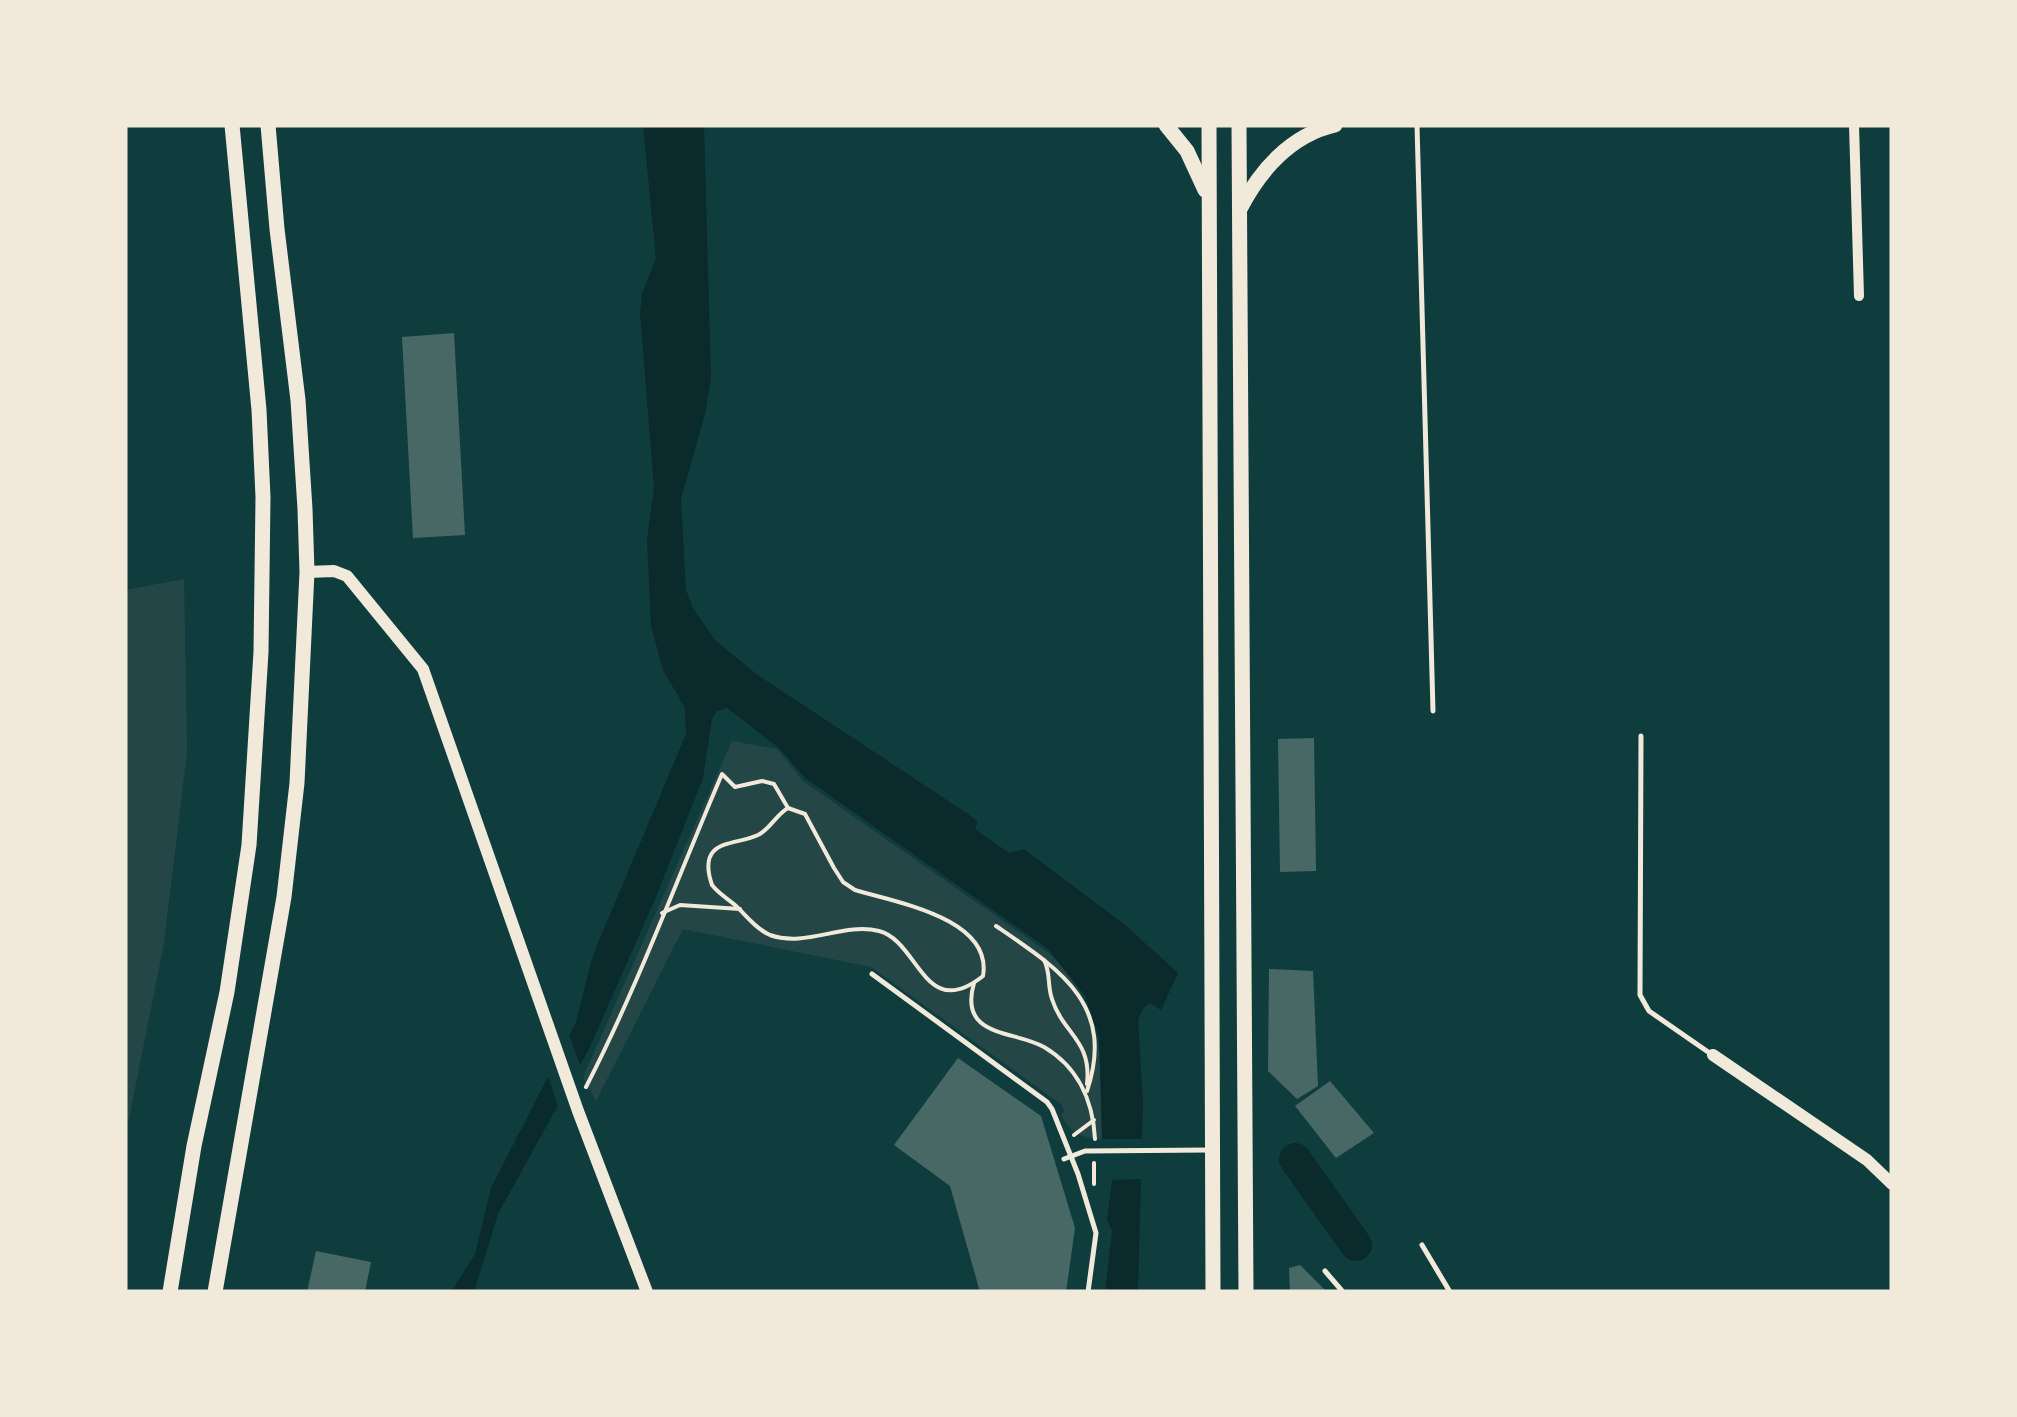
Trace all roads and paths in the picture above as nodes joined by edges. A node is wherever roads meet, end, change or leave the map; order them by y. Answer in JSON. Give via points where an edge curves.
{"nodes":[{"id":1,"x":232,"y":125,"type":"edge"},
{"id":2,"x":268,"y":125,"type":"edge"},
{"id":3,"x":1166,"y":125,"type":"edge"},
{"id":4,"x":1209,"y":125,"type":"edge"},
{"id":5,"x":1239,"y":125,"type":"edge"},
{"id":6,"x":1336,"y":125,"type":"edge"},
{"id":7,"x":1417,"y":125,"type":"edge"},
{"id":8,"x":1854,"y":125,"type":"edge"},
{"id":9,"x":1210,"y":205,"type":"junction"},
{"id":10,"x":1238,"y":212,"type":"junction"},
{"id":11,"x":1860,"y":296,"type":"dead end"},
{"id":12,"x":307,"y":572,"type":"junction"},
{"id":13,"x":1433,"y":710,"type":"dead end"},
{"id":14,"x":1641,"y":736,"type":"dead end"},
{"id":15,"x":788,"y":808,"type":"junction"},
{"id":16,"x":740,"y":909,"type":"junction"},
{"id":17,"x":662,"y":913,"type":"junction"},
{"id":18,"x":996,"y":926,"type":"dead end"},
{"id":19,"x":1042,"y":958,"type":"junction"},
{"id":20,"x":872,"y":974,"type":"dead end"},
{"id":21,"x":974,"y":982,"type":"junction"},
{"id":22,"x":1713,"y":1055,"type":"joint"},
{"id":23,"x":586,"y":1088,"type":"dead end"},
{"id":24,"x":1086,"y":1093,"type":"junction"},
{"id":25,"x":1074,"y":1135,"type":"dead end"},
{"id":26,"x":1212,"y":1150,"type":"junction"},
{"id":27,"x":1068,"y":1158,"type":"junction"},
{"id":28,"x":1892,"y":1184,"type":"edge"},
{"id":29,"x":1422,"y":1245,"type":"dead end"},
{"id":30,"x":1325,"y":1270,"type":"dead end"},
{"id":31,"x":170,"y":1292,"type":"edge"},
{"id":32,"x":215,"y":1292,"type":"edge"},
{"id":33,"x":647,"y":1292,"type":"edge"},
{"id":34,"x":1088,"y":1292,"type":"edge"},
{"id":35,"x":1212,"y":1292,"type":"edge"},
{"id":36,"x":1246,"y":1292,"type":"edge"},
{"id":37,"x":1343,"y":1292,"type":"edge"},
{"id":38,"x":1450,"y":1292,"type":"edge"}],
"edges":[{"from":1,"to":31,"type":"main road","via":[[264,496],[261,652],[249,845]]},
{"from":2,"to":12,"type":"main road","via":[[298,400]]},
{"from":3,"to":9,"type":"main road","via":[[1199,172]]},
{"from":4,"to":9,"type":"main road"},
{"from":5,"to":10,"type":"main road"},
{"from":6,"to":10,"type":"main road","via":[[1283,152],[1262,171]]},
{"from":7,"to":13,"type":"lane"},
{"from":8,"to":11,"type":"street"},
{"from":9,"to":26,"type":"main road"},
{"from":10,"to":36,"type":"main road"},
{"from":12,"to":32,"type":"main road","via":[[284,897]]},
{"from":12,"to":33,"type":"street","via":[[347,576],[424,669]]},
{"from":14,"to":22,"type":"lane","via":[[1640,995],[1648,1011]]},
{"from":15,"to":16,"type":"path","via":[[762,834],[715,850],[712,885]]},
{"from":15,"to":17,"type":"path","via":[[774,784],[735,787],[722,774]]},
{"from":15,"to":21,"type":"path","via":[[805,814],[843,882],[965,930],[984,967]]},
{"from":16,"to":17,"type":"path","via":[[680,906]]},
{"from":16,"to":21,"type":"path","via":[[764,931],[784,937],[881,932],[895,938],[935,986]]},
{"from":17,"to":23,"type":"path","via":[[631,998]]},
{"from":18,"to":19,"type":"path"},
{"from":19,"to":24,"type":"path","via":[[1054,1005],[1083,1046]]},
{"from":19,"to":24,"type":"path","via":[[1071,984],[1094,1033],[1097,1051]]},
{"from":20,"to":27,"type":"lane","via":[[1047,1102]]},
{"from":21,"to":24,"type":"path","via":[[980,1022],[1046,1048]]},
{"from":22,"to":28,"type":"street"},
{"from":24,"to":25,"type":"path","via":[[1094,1120]]},
{"from":26,"to":27,"type":"lane","via":[[1085,1151]]},
{"from":26,"to":35,"type":"main road"},
{"from":27,"to":34,"type":"lane","via":[[1096,1233]]},
{"from":29,"to":38,"type":"lane"},
{"from":30,"to":37,"type":"lane"}]}
